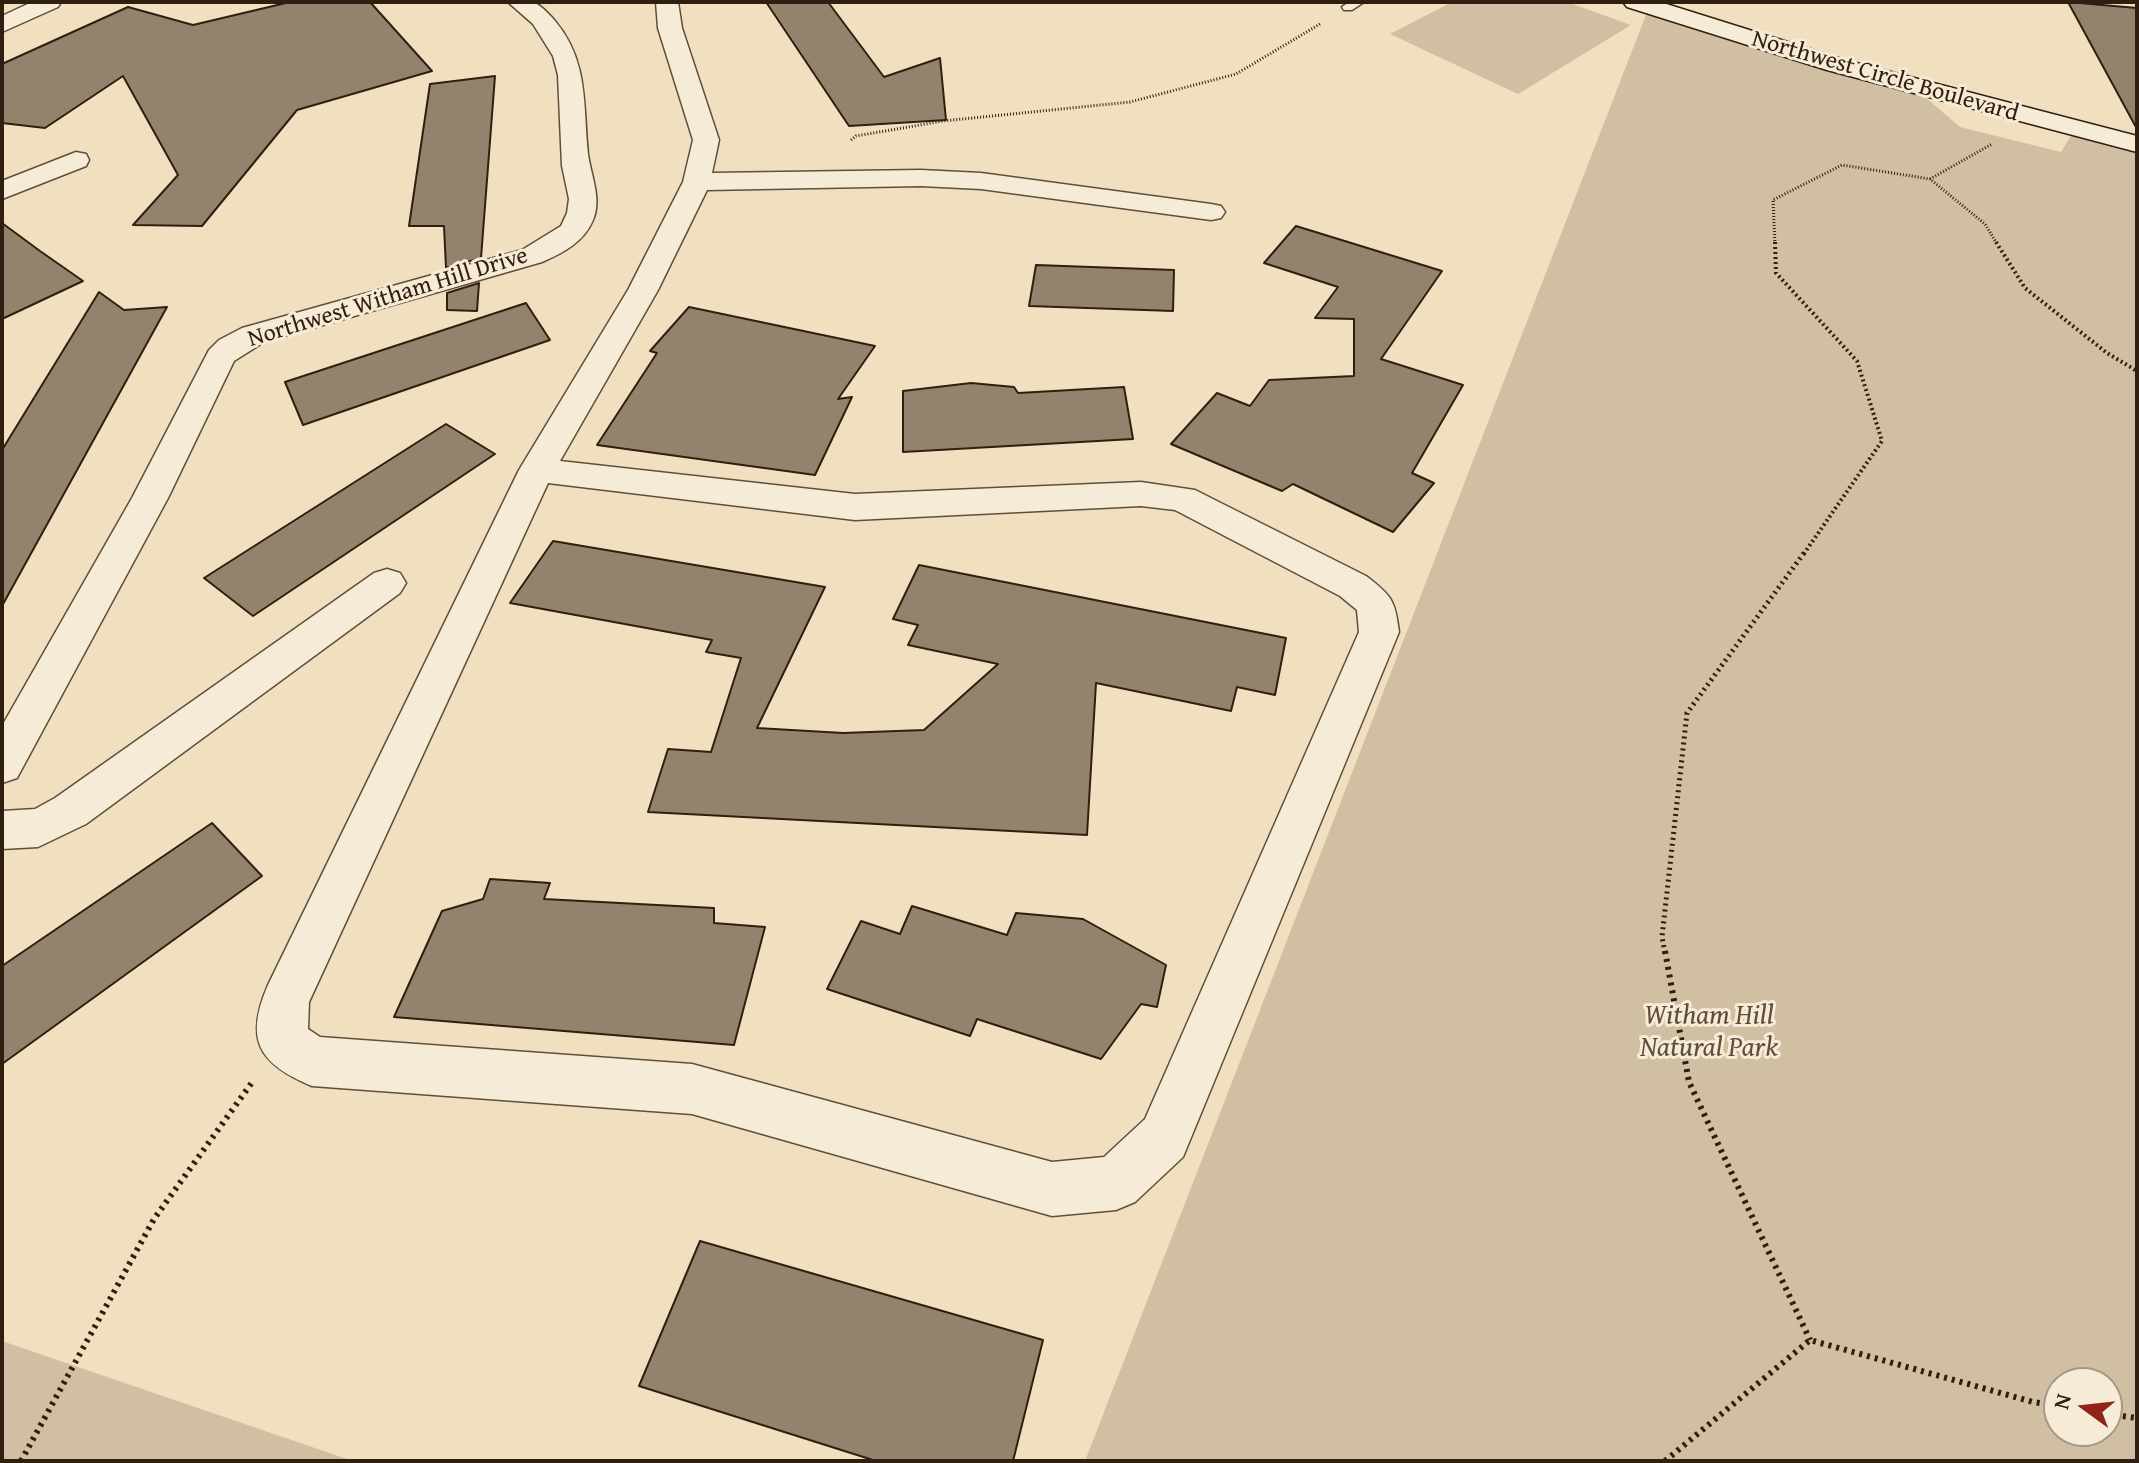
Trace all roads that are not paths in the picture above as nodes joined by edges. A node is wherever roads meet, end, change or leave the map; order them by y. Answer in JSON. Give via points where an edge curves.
{"nodes":[{"id":1,"x":50,"y":2,"type":"edge"},
{"id":2,"x":519,"y":2,"type":"edge"},
{"id":3,"x":667,"y":2,"type":"edge"},
{"id":4,"x":1635,"y":2,"type":"edge"},
{"id":5,"x":2,"y":25,"type":"edge"},
{"id":6,"x":2137,"y":144,"type":"edge"},
{"id":7,"x":76,"y":160,"type":"dead end"},
{"id":8,"x":697,"y":182,"type":"junction"},
{"id":9,"x":2,"y":191,"type":"edge"},
{"id":10,"x":1211,"y":212,"type":"dead end"},
{"id":11,"x":537,"y":470,"type":"junction"},
{"id":12,"x":387,"y":583,"type":"dead end"},
{"id":13,"x":2,"y":765,"type":"edge"},
{"id":14,"x":2,"y":830,"type":"edge"}],
"edges":[{"from":1,"to":5,"type":"street"},
{"from":2,"to":13,"type":"street","name":"Northwest Witham Hill Drive","via":[[557,39],[570,64],[576,167],[582,187],[578,224],[532,256],[253,335],[230,347]]},
{"from":3,"to":8,"type":"street","via":[[670,28],[706,140]]},
{"from":4,"to":6,"type":"main road","name":"Northwest Circle Boulevard","via":[[1836,65]]},
{"from":7,"to":9,"type":"street"},
{"from":8,"to":10,"type":"street","via":[[981,181]]},
{"from":8,"to":11,"type":"street","via":[[643,290]]},
{"from":11,"to":11,"type":"street","via":[[855,507],[1141,494],[1182,499],[1353,586],[1376,604],[1379,632],[1164,1138],[1116,1183],[1052,1189],[692,1089],[312,1061],[282,1041],[285,1001]]},
{"from":12,"to":14,"type":"street","via":[[72,812],[15,833]]}]}
